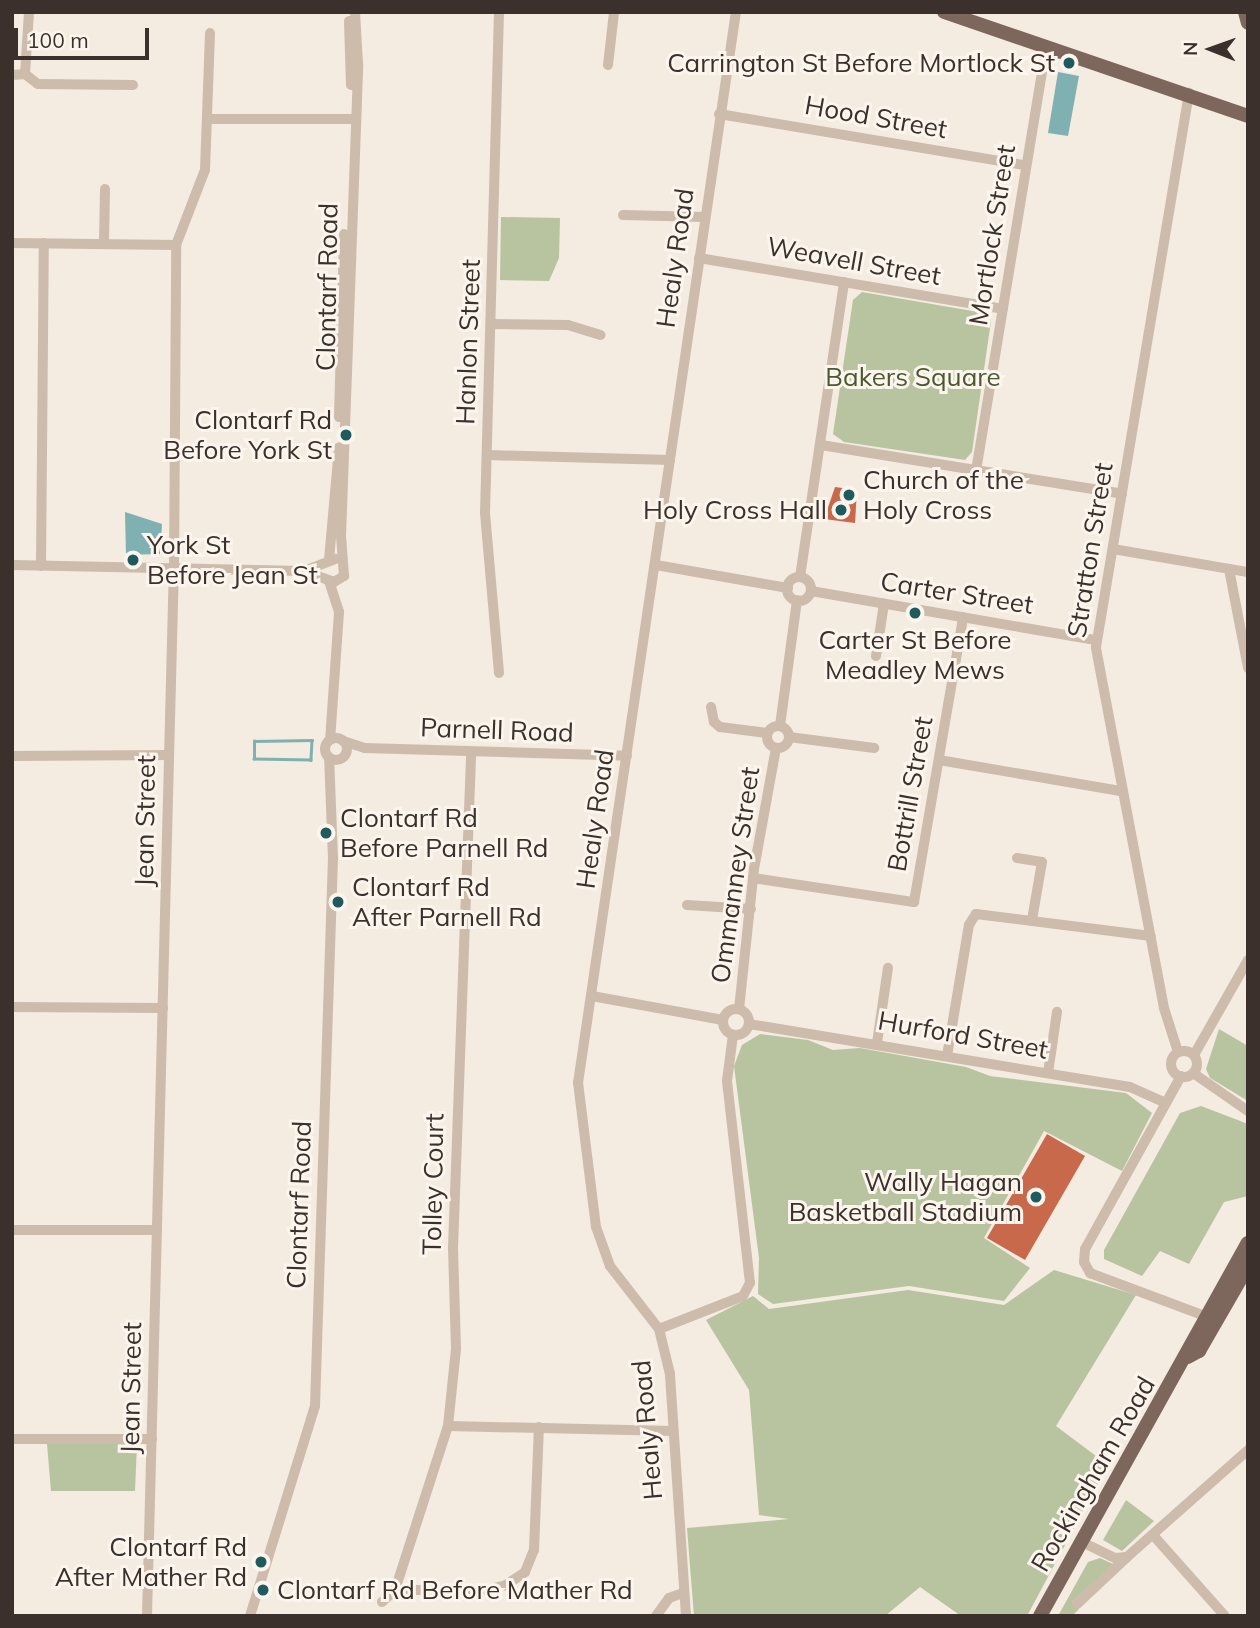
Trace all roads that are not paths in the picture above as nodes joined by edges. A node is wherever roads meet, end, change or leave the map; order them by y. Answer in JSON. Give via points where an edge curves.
{"nodes":[{"id":1,"x":29,"y":12,"type":"edge"},
{"id":2,"x":352,"y":12,"type":"edge"},
{"id":3,"x":499,"y":12,"type":"edge"},
{"id":4,"x":614,"y":12,"type":"edge"},
{"id":5,"x":736,"y":12,"type":"edge"},
{"id":6,"x":944,"y":12,"type":"edge"},
{"id":7,"x":1245,"y":12,"type":"edge"},
{"id":8,"x":1248,"y":23,"type":"edge"},
{"id":9,"x":210,"y":33,"type":"dead end"},
{"id":10,"x":1046,"y":48,"type":"junction"},
{"id":11,"x":608,"y":65,"type":"dead end"},
{"id":12,"x":25,"y":74,"type":"junction"},
{"id":13,"x":12,"y":75,"type":"edge"},
{"id":14,"x":133,"y":85,"type":"dead end"},
{"id":15,"x":1189,"y":93,"type":"junction"},
{"id":16,"x":1226,"y":104,"type":"junction"},
{"id":17,"x":1248,"y":105,"type":"edge"},
{"id":18,"x":719,"y":114,"type":"junction"},
{"id":19,"x":1248,"y":116,"type":"edge"},
{"id":20,"x":353,"y":119,"type":"junction"},
{"id":21,"x":209,"y":120,"type":"junction"},
{"id":22,"x":1026,"y":166,"type":"junction"},
{"id":23,"x":105,"y":189,"type":"dead end"},
{"id":24,"x":623,"y":215,"type":"dead end"},
{"id":25,"x":704,"y":218,"type":"junction"},
{"id":26,"x":104,"y":242,"type":"junction"},
{"id":27,"x":12,"y":243,"type":"edge"},
{"id":28,"x":44,"y":243,"type":"junction"},
{"id":29,"x":177,"y":245,"type":"junction"},
{"id":30,"x":699,"y":258,"type":"junction"},
{"id":31,"x":844,"y":282,"type":"junction"},
{"id":32,"x":1003,"y":309,"type":"junction"},
{"id":33,"x":491,"y":324,"type":"junction"},
{"id":34,"x":601,"y":335,"type":"dead end"},
{"id":35,"x":821,"y":445,"type":"junction"},
{"id":36,"x":487,"y":455,"type":"junction"},
{"id":37,"x":670,"y":460,"type":"junction"},
{"id":38,"x":976,"y":471,"type":"junction"},
{"id":39,"x":1122,"y":494,"type":"junction"},
{"id":40,"x":1113,"y":549,"type":"junction"},
{"id":41,"x":331,"y":562,"type":"junction"},
{"id":42,"x":12,"y":565,"type":"edge"},
{"id":43,"x":656,"y":565,"type":"junction"},
{"id":44,"x":41,"y":566,"type":"junction"},
{"id":45,"x":174,"y":567,"type":"junction"},
{"id":46,"x":1229,"y":569,"type":"junction"},
{"id":47,"x":304,"y":571,"type":"junction"},
{"id":48,"x":1248,"y":572,"type":"edge"},
{"id":49,"x":800,"y":577,"type":"junction"},
{"id":50,"x":331,"y":579,"type":"junction"},
{"id":51,"x":788,"y":588,"type":"junction"},
{"id":52,"x":811,"y":591,"type":"junction"},
{"id":53,"x":797,"y":600,"type":"junction"},
{"id":54,"x":884,"y":604,"type":"junction"},
{"id":55,"x":963,"y":617,"type":"junction"},
{"id":56,"x":1096,"y":640,"type":"junction"},
{"id":57,"x":876,"y":656,"type":"dead end"},
{"id":58,"x":1248,"y":668,"type":"edge"},
{"id":59,"x":499,"y":673,"type":"dead end"},
{"id":60,"x":711,"y":707,"type":"dead end"},
{"id":61,"x":780,"y":726,"type":"junction"},
{"id":62,"x":767,"y":733,"type":"junction"},
{"id":63,"x":789,"y":737,"type":"junction"},
{"id":64,"x":338,"y":740,"type":"junction"},
{"id":65,"x":365,"y":748,"type":"junction"},
{"id":66,"x":776,"y":748,"type":"junction"},
{"id":67,"x":874,"y":748,"type":"dead end"},
{"id":68,"x":471,"y":753,"type":"junction"},
{"id":69,"x":169,"y":755,"type":"junction"},
{"id":70,"x":12,"y":756,"type":"edge"},
{"id":71,"x":627,"y":756,"type":"junction"},
{"id":72,"x":338,"y":757,"type":"junction"},
{"id":73,"x":939,"y":760,"type":"junction"},
{"id":74,"x":1121,"y":791,"type":"junction"},
{"id":75,"x":1017,"y":858,"type":"dead end"},
{"id":76,"x":753,"y":878,"type":"junction"},
{"id":77,"x":687,"y":905,"type":"dead end"},
{"id":78,"x":751,"y":909,"type":"junction"},
{"id":79,"x":1032,"y":920,"type":"junction"},
{"id":80,"x":1151,"y":936,"type":"junction"},
{"id":81,"x":1248,"y":960,"type":"edge"},
{"id":82,"x":888,"y":968,"type":"dead end"},
{"id":83,"x":592,"y":996,"type":"junction"},
{"id":84,"x":12,"y":1007,"type":"edge"},
{"id":85,"x":163,"y":1008,"type":"junction"},
{"id":86,"x":739,"y":1009,"type":"junction"},
{"id":87,"x":1057,"y":1012,"type":"dead end"},
{"id":88,"x":723,"y":1020,"type":"junction"},
{"id":89,"x":749,"y":1024,"type":"junction"},
{"id":90,"x":733,"y":1035,"type":"junction"},
{"id":91,"x":877,"y":1043,"type":"junction"},
{"id":92,"x":1178,"y":1052,"type":"junction"},
{"id":93,"x":1194,"y":1055,"type":"junction"},
{"id":94,"x":947,"y":1056,"type":"junction"},
{"id":95,"x":1048,"y":1073,"type":"junction"},
{"id":96,"x":1193,"y":1073,"type":"junction"},
{"id":97,"x":1181,"y":1076,"type":"junction"},
{"id":98,"x":1166,"y":1103,"type":"junction"},
{"id":99,"x":1248,"y":1111,"type":"edge"},
{"id":100,"x":12,"y":1230,"type":"edge"},
{"id":101,"x":157,"y":1230,"type":"junction"},
{"id":102,"x":1248,"y":1243,"type":"edge"},
{"id":103,"x":1248,"y":1266,"type":"edge"},
{"id":104,"x":1211,"y":1318,"type":"junction"},
{"id":105,"x":659,"y":1329,"type":"junction"},
{"id":106,"x":448,"y":1426,"type":"junction"},
{"id":107,"x":539,"y":1427,"type":"junction"},
{"id":108,"x":673,"y":1431,"type":"junction"},
{"id":109,"x":12,"y":1438,"type":"edge"},
{"id":110,"x":152,"y":1439,"type":"junction"},
{"id":111,"x":1248,"y":1450,"type":"edge"},
{"id":112,"x":1153,"y":1535,"type":"junction"},
{"id":113,"x":1082,"y":1542,"type":"junction"},
{"id":114,"x":1127,"y":1557,"type":"junction"},
{"id":115,"x":396,"y":1590,"type":"junction"},
{"id":116,"x":683,"y":1593,"type":"junction"},
{"id":117,"x":382,"y":1602,"type":"dead end"},
{"id":118,"x":1077,"y":1604,"type":"dead end"},
{"id":119,"x":147,"y":1616,"type":"edge"},
{"id":120,"x":250,"y":1616,"type":"edge"},
{"id":121,"x":656,"y":1616,"type":"edge"},
{"id":122,"x":686,"y":1616,"type":"edge"},
{"id":123,"x":1040,"y":1616,"type":"edge"},
{"id":124,"x":1225,"y":1616,"type":"edge"}],
"edges":[{"from":1,"to":12,"type":"street"},
{"from":2,"to":20,"type":"street","name":"Clontarf Road"},
{"from":3,"to":33,"type":"street","name":"Hanlon Street"},
{"from":4,"to":11,"type":"street"},
{"from":5,"to":18,"type":"street","name":"Healy Road"},
{"from":6,"to":10,"type":"main road"},
{"from":7,"to":8,"type":"main road"},
{"from":9,"to":21,"type":"street","name":"Jean Street"},
{"from":10,"to":15,"type":"main road"},
{"from":10,"to":22,"type":"street","name":"Mortlock Street"},
{"from":12,"to":13,"type":"street"},
{"from":12,"to":14,"type":"street","via":[[38,84]]},
{"from":15,"to":16,"type":"main road"},
{"from":15,"to":39,"type":"street","name":"Stratton Street"},
{"from":16,"to":17,"type":"main road"},
{"from":16,"to":19,"type":"main road"},
{"from":18,"to":22,"type":"street","name":"Hood Street"},
{"from":18,"to":25,"type":"street","name":"Healy Road"},
{"from":20,"to":21,"type":"street"},
{"from":20,"to":41,"type":"street","name":"Clontarf Road"},
{"from":21,"to":29,"type":"street","name":"Jean Street","via":[[204,179]]},
{"from":22,"to":32,"type":"street","name":"Mortlock Street"},
{"from":23,"to":26,"type":"street"},
{"from":24,"to":25,"type":"street"},
{"from":25,"to":30,"type":"street","name":"Healy Road"},
{"from":26,"to":28,"type":"street"},
{"from":26,"to":29,"type":"street"},
{"from":27,"to":28,"type":"street"},
{"from":28,"to":44,"type":"street"},
{"from":29,"to":45,"type":"street","name":"Jean Street"},
{"from":30,"to":31,"type":"street","name":"Weavell Street"},
{"from":30,"to":37,"type":"street","name":"Healy Road"},
{"from":31,"to":32,"type":"street","name":"Weavell Street"},
{"from":31,"to":35,"type":"street"},
{"from":32,"to":38,"type":"street","name":"Mortlock Street"},
{"from":33,"to":34,"type":"street","via":[[568,325]]},
{"from":33,"to":36,"type":"street","name":"Hanlon Street"},
{"from":35,"to":38,"type":"street"},
{"from":35,"to":49,"type":"street"},
{"from":36,"to":37,"type":"street"},
{"from":36,"to":59,"type":"street","name":"Hanlon Street","via":[[487,561]]},
{"from":37,"to":43,"type":"street","name":"Healy Road"},
{"from":38,"to":39,"type":"street"},
{"from":39,"to":40,"type":"street","name":"Stratton Street"},
{"from":40,"to":46,"type":"street"},
{"from":40,"to":56,"type":"street","name":"Stratton Street"},
{"from":41,"to":47,"type":"street"},
{"from":41,"to":50,"type":"street"},
{"from":41,"to":50,"type":"street","via":[[345,573]]},
{"from":42,"to":44,"type":"street"},
{"from":43,"to":51,"type":"street"},
{"from":43,"to":71,"type":"street","name":"Healy Road"},
{"from":44,"to":45,"type":"street"},
{"from":45,"to":47,"type":"street"},
{"from":45,"to":69,"type":"street","name":"Jean Street"},
{"from":46,"to":48,"type":"street"},
{"from":46,"to":58,"type":"street"},
{"from":47,"to":50,"type":"street"},
{"from":49,"to":51,"type":"street"},
{"from":49,"to":52,"type":"street"},
{"from":50,"to":64,"type":"street","via":[[337,604],[334,711]]},
{"from":51,"to":53,"type":"street"},
{"from":52,"to":53,"type":"street"},
{"from":52,"to":54,"type":"street","name":"Carter Street"},
{"from":53,"to":61,"type":"street"},
{"from":54,"to":55,"type":"street","name":"Carter Street"},
{"from":54,"to":57,"type":"street"},
{"from":55,"to":56,"type":"street","name":"Carter Street"},
{"from":55,"to":73,"type":"street","name":"Bottrill Street"},
{"from":56,"to":74,"type":"street","name":"Stratton Street"},
{"from":60,"to":62,"type":"street","via":[[713,722],[720,727]]},
{"from":61,"to":62,"type":"street"},
{"from":61,"to":63,"type":"street"},
{"from":62,"to":66,"type":"street"},
{"from":63,"to":66,"type":"street"},
{"from":63,"to":67,"type":"street"},
{"from":64,"to":65,"type":"street","name":"Parnell Road"},
{"from":64,"to":72,"type":"street"},
{"from":64,"to":72,"type":"street","via":[[325,748]]},
{"from":65,"to":68,"type":"street","name":"Parnell Road"},
{"from":65,"to":72,"type":"street","name":"Parnell Road"},
{"from":66,"to":76,"type":"street","name":"Ommanney Street"},
{"from":68,"to":71,"type":"street","name":"Parnell Road"},
{"from":68,"to":106,"type":"street","name":"Tolley Court","via":[[453,1248],[456,1349]]},
{"from":69,"to":70,"type":"street"},
{"from":69,"to":85,"type":"street","name":"Jean Street"},
{"from":71,"to":83,"type":"street","name":"Healy Road"},
{"from":72,"to":120,"type":"street","name":"Clontarf Road","via":[[332,785],[315,1406]]},
{"from":73,"to":74,"type":"street"},
{"from":73,"to":76,"type":"street","name":"Bottrill Street","via":[[914,902]]},
{"from":74,"to":80,"type":"street","name":"Stratton Street"},
{"from":75,"to":79,"type":"street","via":[[1042,862]]},
{"from":76,"to":78,"type":"street","name":"Ommanney Street"},
{"from":77,"to":78,"type":"street"},
{"from":78,"to":86,"type":"street","name":"Ommanney Street"},
{"from":79,"to":80,"type":"street"},
{"from":79,"to":94,"type":"street","via":[[976,914],[969,925]]},
{"from":80,"to":92,"type":"street","name":"Stratton Street"},
{"from":81,"to":93,"type":"street"},
{"from":82,"to":91,"type":"street"},
{"from":83,"to":88,"type":"street"},
{"from":83,"to":105,"type":"street","name":"Healy Road","via":[[579,1083],[596,1227],[610,1266]]},
{"from":84,"to":85,"type":"street"},
{"from":85,"to":101,"type":"street","name":"Jean Street"},
{"from":86,"to":88,"type":"street"},
{"from":86,"to":89,"type":"street"},
{"from":87,"to":95,"type":"street"},
{"from":88,"to":90,"type":"street"},
{"from":89,"to":90,"type":"street"},
{"from":89,"to":91,"type":"street","name":"Hurford Street"},
{"from":90,"to":105,"type":"street","via":[[727,1081],[750,1283],[743,1296]]},
{"from":91,"to":94,"type":"street","name":"Hurford Street"},
{"from":92,"to":93,"type":"street"},
{"from":92,"to":97,"type":"street","name":"Stratton Street","via":[[1171,1063]]},
{"from":93,"to":96,"type":"street"},
{"from":94,"to":95,"type":"street","name":"Hurford Street"},
{"from":95,"to":98,"type":"street","name":"Hurford Street","via":[[1130,1087]]},
{"from":96,"to":97,"type":"street"},
{"from":96,"to":99,"type":"street"},
{"from":97,"to":98,"type":"street"},
{"from":98,"to":104,"type":"street","via":[[1084,1249],[1084,1262],[1090,1273]]},
{"from":100,"to":101,"type":"street"},
{"from":101,"to":110,"type":"street","name":"Jean Street"},
{"from":102,"to":104,"type":"main road","name":"Rockingham Road"},
{"from":103,"to":104,"type":"main road","name":"Rockingham Road"},
{"from":104,"to":113,"type":"main road","name":"Rockingham Road","via":[[1199,1351],[1188,1357]]},
{"from":105,"to":108,"type":"street","name":"Healy Road","via":[[670,1374]]},
{"from":106,"to":107,"type":"street"},
{"from":106,"to":115,"type":"street","name":"Tolley Court"},
{"from":107,"to":108,"type":"street"},
{"from":107,"to":115,"type":"street","via":[[534,1550],[525,1572],[506,1585],[485,1590]]},
{"from":108,"to":116,"type":"street","name":"Healy Road"},
{"from":109,"to":110,"type":"street"},
{"from":110,"to":119,"type":"street","name":"Jean Street"},
{"from":111,"to":112,"type":"street"},
{"from":112,"to":114,"type":"street"},
{"from":112,"to":124,"type":"street"},
{"from":113,"to":114,"type":"street","via":[[1115,1558]]},
{"from":113,"to":123,"type":"main road","name":"Rockingham Road"},
{"from":114,"to":118,"type":"street"},
{"from":115,"to":117,"type":"street"},
{"from":116,"to":121,"type":"street","via":[[669,1598]]},
{"from":116,"to":122,"type":"street","name":"Healy Road"}]}
